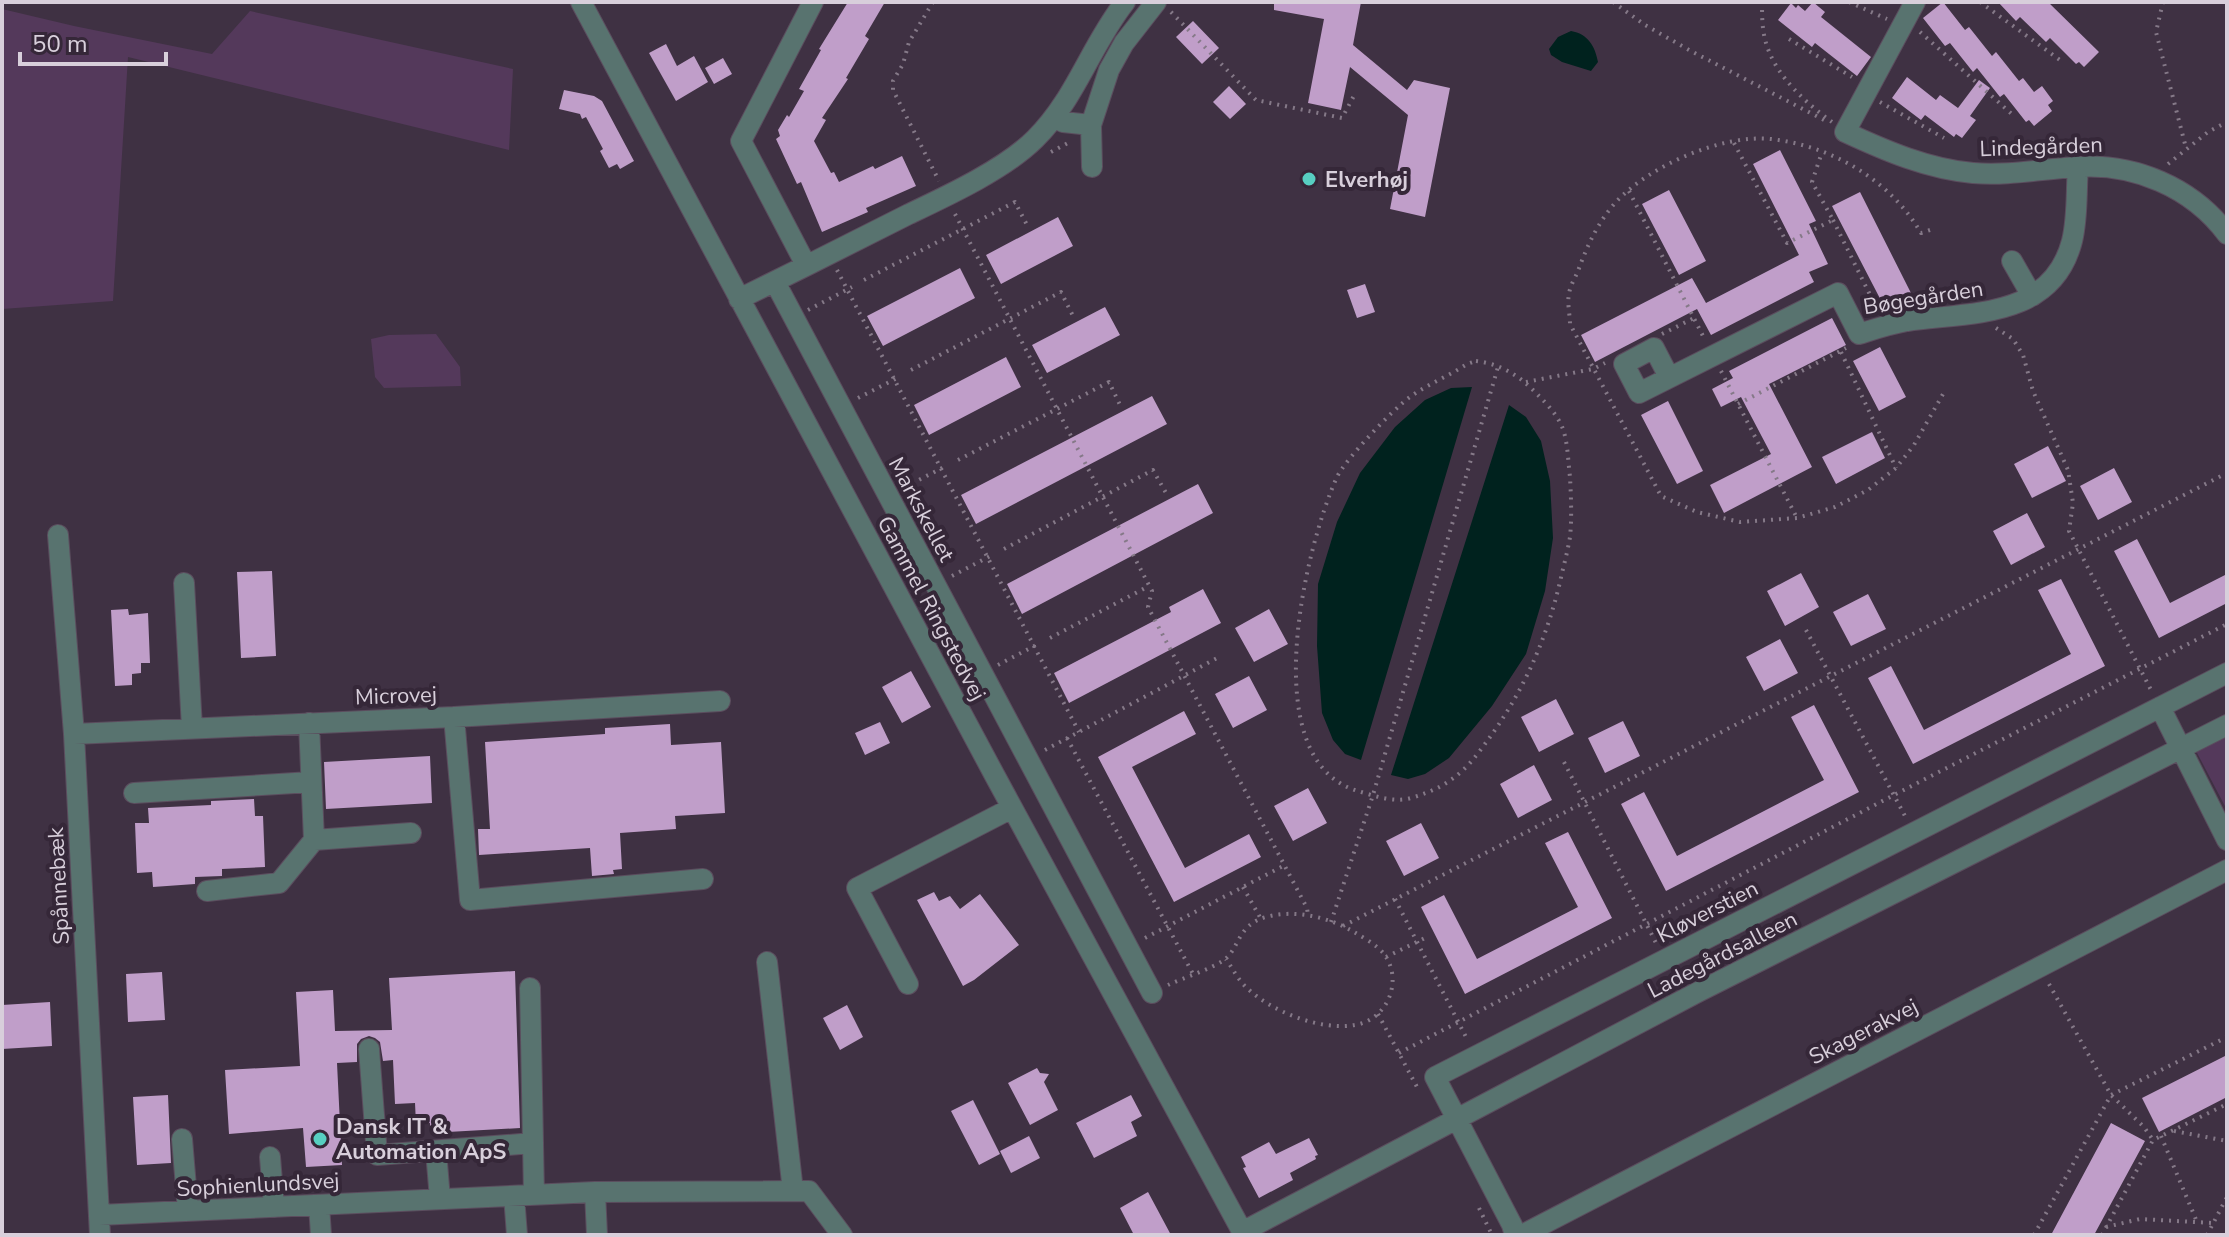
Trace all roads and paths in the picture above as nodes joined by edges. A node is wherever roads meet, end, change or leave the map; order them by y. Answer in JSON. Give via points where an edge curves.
{"nodes":[{"id":1,"x":581,"y":2,"type":"edge"},
{"id":2,"x":813,"y":2,"type":"edge"},
{"id":3,"x":933,"y":2,"type":"edge"},
{"id":4,"x":1125,"y":2,"type":"edge"},
{"id":5,"x":1159,"y":2,"type":"edge"},
{"id":6,"x":1613,"y":2,"type":"edge"},
{"id":7,"x":1762,"y":2,"type":"edge"},
{"id":8,"x":1849,"y":2,"type":"edge"},
{"id":9,"x":1980,"y":2,"type":"edge"},
{"id":10,"x":2163,"y":2,"type":"edge"},
{"id":11,"x":1907,"y":16,"type":"edge"},
{"id":12,"x":1789,"y":39,"type":"dead end"},
{"id":13,"x":2060,"y":60,"type":"dead end"},
{"id":14,"x":1867,"y":91,"type":"junction"},
{"id":15,"x":1356,"y":92,"type":"dead end"},
{"id":16,"x":2014,"y":116,"type":"dead end"},
{"id":17,"x":1055,"y":117,"type":"junction"},
{"id":18,"x":2227,"y":122,"type":"edge"},
{"id":19,"x":1091,"y":125,"type":"junction"},
{"id":20,"x":1845,"y":132,"type":"junction"},
{"id":21,"x":1944,"y":138,"type":"dead end"},
{"id":22,"x":1734,"y":143,"type":"dead end"},
{"id":23,"x":2186,"y":148,"type":"junction"},
{"id":24,"x":1822,"y":152,"type":"dead end"},
{"id":25,"x":1092,"y":167,"type":"dead end"},
{"id":26,"x":2078,"y":167,"type":"junction"},
{"id":27,"x":2157,"y":178,"type":"junction"},
{"id":28,"x":1629,"y":191,"type":"dead end"},
{"id":29,"x":946,"y":196,"type":"junction"},
{"id":30,"x":1833,"y":220,"type":"junction"},
{"id":31,"x":1027,"y":225,"type":"dead end"},
{"id":32,"x":963,"y":229,"type":"junction"},
{"id":33,"x":2227,"y":234,"type":"edge"},
{"id":34,"x":829,"y":254,"type":"junction"},
{"id":35,"x":2012,"y":261,"type":"dead end"},
{"id":36,"x":806,"y":265,"type":"junction"},
{"id":37,"x":864,"y":280,"type":"dead end"},
{"id":38,"x":775,"y":282,"type":"junction"},
{"id":39,"x":850,"y":288,"type":"junction"},
{"id":40,"x":2032,"y":296,"type":"junction"},
{"id":41,"x":739,"y":299,"type":"junction"},
{"id":42,"x":1990,"y":312,"type":"junction"},
{"id":43,"x":1073,"y":316,"type":"dead end"},
{"id":44,"x":793,"y":317,"type":"junction"},
{"id":45,"x":1010,"y":319,"type":"junction"},
{"id":46,"x":1885,"y":325,"type":"junction"},
{"id":47,"x":1859,"y":334,"type":"junction"},
{"id":48,"x":1841,"y":352,"type":"junction"},
{"id":49,"x":1712,"y":354,"type":"junction"},
{"id":50,"x":1498,"y":367,"type":"junction"},
{"id":51,"x":1593,"y":369,"type":"dead end"},
{"id":52,"x":911,"y":370,"type":"dead end"},
{"id":53,"x":1669,"y":377,"type":"dead end"},
{"id":54,"x":897,"y":378,"type":"junction"},
{"id":55,"x":1526,"y":382,"type":"junction"},
{"id":56,"x":1738,"y":404,"type":"junction"},
{"id":57,"x":1120,"y":405,"type":"dead end"},
{"id":58,"x":841,"y":407,"type":"junction"},
{"id":59,"x":1057,"y":409,"type":"junction"},
{"id":60,"x":958,"y":460,"type":"dead end"},
{"id":61,"x":944,"y":468,"type":"junction"},
{"id":62,"x":1896,"y":468,"type":"dead end"},
{"id":63,"x":2227,"y":473,"type":"edge"},
{"id":64,"x":1166,"y":493,"type":"dead end"},
{"id":65,"x":888,"y":496,"type":"junction"},
{"id":66,"x":1103,"y":497,"type":"junction"},
{"id":67,"x":1797,"y":518,"type":"dead end"},
{"id":68,"x":58,"y":535,"type":"dead end"},
{"id":69,"x":1004,"y":549,"type":"dead end"},
{"id":70,"x":2078,"y":550,"type":"junction"},
{"id":71,"x":990,"y":556,"type":"junction"},
{"id":72,"x":184,"y":583,"type":"dead end"},
{"id":73,"x":936,"y":585,"type":"junction"},
{"id":74,"x":1149,"y":586,"type":"junction"},
{"id":75,"x":2227,"y":624,"type":"edge"},
{"id":76,"x":1806,"y":630,"type":"dead end"},
{"id":77,"x":1050,"y":638,"type":"dead end"},
{"id":78,"x":1036,"y":645,"type":"junction"},
{"id":79,"x":1219,"y":657,"type":"dead end"},
{"id":80,"x":2140,"y":669,"type":"junction"},
{"id":81,"x":982,"y":673,"type":"junction"},
{"id":82,"x":2227,"y":673,"type":"edge"},
{"id":83,"x":1185,"y":676,"type":"junction"},
{"id":84,"x":1831,"y":676,"type":"junction"},
{"id":85,"x":720,"y":701,"type":"dead end"},
{"id":86,"x":2160,"y":707,"type":"junction"},
{"id":87,"x":454,"y":717,"type":"junction"},
{"id":88,"x":309,"y":723,"type":"junction"},
{"id":89,"x":2227,"y":725,"type":"edge"},
{"id":90,"x":192,"y":728,"type":"junction"},
{"id":91,"x":1079,"y":732,"type":"junction"},
{"id":92,"x":74,"y":734,"type":"junction"},
{"id":93,"x":1067,"y":738,"type":"junction"},
{"id":94,"x":2181,"y":748,"type":"junction"},
{"id":95,"x":1028,"y":759,"type":"junction"},
{"id":96,"x":1564,"y":762,"type":"dead end"},
{"id":97,"x":995,"y":776,"type":"junction"},
{"id":98,"x":311,"y":782,"type":"junction"},
{"id":99,"x":134,"y":793,"type":"dead end"},
{"id":100,"x":1373,"y":795,"type":"junction"},
{"id":101,"x":1894,"y":795,"type":"junction"},
{"id":102,"x":1585,"y":802,"type":"junction"},
{"id":103,"x":1012,"y":808,"type":"junction"},
{"id":104,"x":411,"y":833,"type":"dead end"},
{"id":105,"x":1913,"y":833,"type":"junction"},
{"id":106,"x":314,"y":840,"type":"junction"},
{"id":107,"x":2227,"y":840,"type":"edge"},
{"id":108,"x":1285,"y":865,"type":"junction"},
{"id":109,"x":2227,"y":870,"type":"edge"},
{"id":110,"x":703,"y":879,"type":"dead end"},
{"id":111,"x":1243,"y":887,"type":"junction"},
{"id":112,"x":207,"y":891,"type":"dead end"},
{"id":113,"x":1395,"y":899,"type":"junction"},
{"id":114,"x":1308,"y":915,"type":"junction"},
{"id":115,"x":1261,"y":919,"type":"junction"},
{"id":116,"x":1331,"y":922,"type":"junction"},
{"id":117,"x":1646,"y":924,"type":"junction"},
{"id":118,"x":1167,"y":926,"type":"junction"},
{"id":119,"x":1343,"y":926,"type":"junction"},
{"id":120,"x":1427,"y":937,"type":"dead end"},
{"id":121,"x":1417,"y":942,"type":"junction"},
{"id":122,"x":1128,"y":947,"type":"junction"},
{"id":123,"x":1386,"y":957,"type":"junction"},
{"id":124,"x":1226,"y":959,"type":"junction"},
{"id":125,"x":1664,"y":960,"type":"junction"},
{"id":126,"x":767,"y":962,"type":"dead end"},
{"id":127,"x":2039,"y":967,"type":"junction"},
{"id":128,"x":1193,"y":974,"type":"junction"},
{"id":129,"x":908,"y":984,"type":"dead end"},
{"id":130,"x":530,"y":988,"type":"dead end"},
{"id":131,"x":1152,"y":993,"type":"joint"},
{"id":132,"x":1458,"y":1022,"type":"junction"},
{"id":133,"x":2227,"y":1037,"type":"edge"},
{"id":134,"x":369,"y":1049,"type":"dead end"},
{"id":135,"x":1399,"y":1053,"type":"dead end"},
{"id":136,"x":1476,"y":1056,"type":"junction"},
{"id":137,"x":2111,"y":1095,"type":"junction"},
{"id":138,"x":2227,"y":1104,"type":"edge"},
{"id":139,"x":1456,"y":1119,"type":"junction"},
{"id":140,"x":2172,"y":1131,"type":"junction"},
{"id":141,"x":2161,"y":1136,"type":"junction"},
{"id":142,"x":182,"y":1139,"type":"dead end"},
{"id":143,"x":2153,"y":1140,"type":"junction"},
{"id":144,"x":2227,"y":1141,"type":"edge"},
{"id":145,"x":533,"y":1143,"type":"junction"},
{"id":146,"x":436,"y":1151,"type":"junction"},
{"id":147,"x":270,"y":1157,"type":"dead end"},
{"id":148,"x":793,"y":1191,"type":"junction"},
{"id":149,"x":595,"y":1192,"type":"junction"},
{"id":150,"x":524,"y":1195,"type":"junction"},
{"id":151,"x":2227,"y":1197,"type":"edge"},
{"id":152,"x":440,"y":1199,"type":"junction"},
{"id":153,"x":319,"y":1205,"type":"junction"},
{"id":154,"x":274,"y":1207,"type":"junction"},
{"id":155,"x":188,"y":1211,"type":"junction"},
{"id":156,"x":2197,"y":1222,"type":"junction"},
{"id":157,"x":2213,"y":1223,"type":"junction"},
{"id":158,"x":100,"y":1225,"type":"edge"},
{"id":159,"x":2104,"y":1232,"type":"edge"},
{"id":160,"x":1243,"y":1234,"type":"edge"},
{"id":161,"x":321,"y":1235,"type":"edge"},
{"id":162,"x":517,"y":1235,"type":"edge"},
{"id":163,"x":597,"y":1235,"type":"edge"},
{"id":164,"x":842,"y":1235,"type":"edge"},
{"id":165,"x":1515,"y":1235,"type":"edge"},
{"id":166,"x":1522,"y":1235,"type":"edge"},
{"id":167,"x":2034,"y":1235,"type":"edge"},
{"id":168,"x":2207,"y":1235,"type":"edge"}],
"edges":[{"from":1,"to":41,"type":"street","name":"Gammel Ringstedvej"},
{"from":2,"to":36,"type":"street","via":[[741,141]]},
{"from":3,"to":29,"type":"path","via":[[909,42],[893,90]]},
{"from":4,"to":17,"type":"street"},
{"from":5,"to":15,"type":"path","via":[[1256,100],[1342,118]]},
{"from":5,"to":19,"type":"street","via":[[1109,70]]},
{"from":6,"to":20,"type":"path","via":[[1689,50]]},
{"from":7,"to":20,"type":"path","via":[[1763,30],[1776,66],[1792,87]]},
{"from":8,"to":11,"type":"path"},
{"from":9,"to":13,"type":"path"},
{"from":10,"to":23,"type":"path","via":[[2156,32]]},
{"from":11,"to":14,"type":"street"},
{"from":11,"to":16,"type":"path"},
{"from":12,"to":14,"type":"path"},
{"from":14,"to":20,"type":"street"},
{"from":14,"to":21,"type":"path"},
{"from":17,"to":19,"type":"street"},
{"from":17,"to":29,"type":"street","via":[[1011,158]]},
{"from":18,"to":23,"type":"path"},
{"from":19,"to":25,"type":"street"},
{"from":20,"to":26,"type":"street","name":"Lindegården","via":[[1890,153],[1962,172]]},
{"from":22,"to":30,"type":"path","via":[[1787,243]]},
{"from":23,"to":27,"type":"path"},
{"from":24,"to":30,"type":"path","via":[[1812,182]]},
{"from":26,"to":27,"type":"street","name":"Lindegården","via":[[2101,166]]},
{"from":26,"to":40,"type":"street","name":"Bøgegården","via":[[2068,251],[2056,274]]},
{"from":27,"to":33,"type":"street","name":"Lindegården","via":[[2195,202]]},
{"from":28,"to":49,"type":"path"},
{"from":29,"to":32,"type":"path"},
{"from":29,"to":34,"type":"street"},
{"from":30,"to":46,"type":"path"},
{"from":31,"to":32,"type":"path","via":[[1015,202]]},
{"from":32,"to":37,"type":"path"},
{"from":32,"to":45,"type":"path"},
{"from":34,"to":36,"type":"street"},
{"from":34,"to":39,"type":"path"},
{"from":35,"to":40,"type":"street"},
{"from":36,"to":38,"type":"street"},
{"from":38,"to":41,"type":"street"},
{"from":38,"to":44,"type":"street","name":"Markskellet"},
{"from":39,"to":44,"type":"path"},
{"from":39,"to":54,"type":"path"},
{"from":40,"to":42,"type":"street","name":"Bøgegården"},
{"from":41,"to":97,"type":"street","name":"Gammel Ringstedvej"},
{"from":42,"to":46,"type":"street","name":"Bøgegården"},
{"from":42,"to":70,"type":"path","via":[[1992,324],[2013,339],[2023,355],[2068,470],[2073,503],[2069,531]]},
{"from":43,"to":45,"type":"path","via":[[1061,292]]},
{"from":44,"to":58,"type":"street","name":"Markskellet"},
{"from":45,"to":52,"type":"path"},
{"from":45,"to":59,"type":"path"},
{"from":46,"to":47,"type":"street","name":"Bøgegården"},
{"from":47,"to":48,"type":"path"},
{"from":47,"to":49,"type":"street","name":"Bøgegården","via":[[1838,293]]},
{"from":48,"to":56,"type":"path"},
{"from":48,"to":62,"type":"path"},
{"from":49,"to":53,"type":"street","name":"Bøgegården"},
{"from":49,"to":56,"type":"path"},
{"from":50,"to":55,"type":"path"},
{"from":50,"to":100,"type":"path"},
{"from":50,"to":100,"type":"path","via":[[1467,364],[1408,398],[1344,466],[1323,515],[1297,631],[1303,732],[1325,772],[1350,789]]},
{"from":51,"to":55,"type":"path"},
{"from":54,"to":58,"type":"path"},
{"from":54,"to":61,"type":"path"},
{"from":55,"to":100,"type":"path","via":[[1562,428],[1571,489],[1570,537],[1535,663],[1508,712],[1463,770],[1435,792],[1403,800]]},
{"from":56,"to":67,"type":"path"},
{"from":57,"to":59,"type":"path","via":[[1109,382]]},
{"from":58,"to":65,"type":"street","name":"Markskellet"},
{"from":59,"to":60,"type":"path"},
{"from":59,"to":66,"type":"path"},
{"from":61,"to":65,"type":"path"},
{"from":61,"to":71,"type":"path"},
{"from":63,"to":70,"type":"path"},
{"from":64,"to":66,"type":"path","via":[[1153,470]]},
{"from":65,"to":73,"type":"street","name":"Markskellet"},
{"from":66,"to":69,"type":"path"},
{"from":66,"to":74,"type":"path"},
{"from":68,"to":92,"type":"street","name":"Spånnebæk"},
{"from":70,"to":80,"type":"path"},
{"from":70,"to":84,"type":"path"},
{"from":71,"to":73,"type":"path"},
{"from":71,"to":78,"type":"path"},
{"from":72,"to":90,"type":"street"},
{"from":73,"to":81,"type":"street","name":"Markskellet"},
{"from":74,"to":77,"type":"path"},
{"from":74,"to":83,"type":"path","via":[[1148,607]]},
{"from":75,"to":80,"type":"path"},
{"from":76,"to":84,"type":"path"},
{"from":78,"to":81,"type":"path"},
{"from":78,"to":91,"type":"path"},
{"from":79,"to":83,"type":"path"},
{"from":80,"to":86,"type":"path"},
{"from":80,"to":101,"type":"path"},
{"from":81,"to":95,"type":"street","name":"Markskellet"},
{"from":82,"to":86,"type":"street","name":"Kløverstien"},
{"from":83,"to":91,"type":"path"},
{"from":83,"to":108,"type":"path"},
{"from":84,"to":101,"type":"path"},
{"from":84,"to":102,"type":"path"},
{"from":85,"to":87,"type":"street","name":"Microvej"},
{"from":86,"to":94,"type":"street"},
{"from":86,"to":105,"type":"street","name":"Kløverstien"},
{"from":87,"to":88,"type":"street","name":"Microvej"},
{"from":87,"to":110,"type":"street","via":[[470,900]]},
{"from":88,"to":90,"type":"street","name":"Microvej"},
{"from":88,"to":98,"type":"street"},
{"from":89,"to":94,"type":"street","name":"Ladegårdsalleen"},
{"from":90,"to":92,"type":"street","name":"Microvej"},
{"from":91,"to":93,"type":"path"},
{"from":92,"to":158,"type":"street","name":"Spånnebæk"},
{"from":93,"to":95,"type":"path"},
{"from":93,"to":118,"type":"path"},
{"from":94,"to":107,"type":"street"},
{"from":94,"to":139,"type":"street","name":"Ladegårdsalleen"},
{"from":95,"to":97,"type":"street"},
{"from":95,"to":122,"type":"street","name":"Markskellet"},
{"from":96,"to":102,"type":"path"},
{"from":97,"to":103,"type":"street","name":"Gammel Ringstedvej"},
{"from":98,"to":99,"type":"street"},
{"from":98,"to":106,"type":"street"},
{"from":100,"to":116,"type":"path"},
{"from":101,"to":105,"type":"path"},
{"from":101,"to":117,"type":"path"},
{"from":102,"to":113,"type":"path"},
{"from":102,"to":117,"type":"path"},
{"from":103,"to":129,"type":"street","via":[[857,888]]},
{"from":103,"to":160,"type":"street","name":"Gammel Ringstedvej"},
{"from":104,"to":106,"type":"street"},
{"from":105,"to":125,"type":"street","name":"Kløverstien"},
{"from":106,"to":112,"type":"street","via":[[279,883]]},
{"from":108,"to":111,"type":"path"},
{"from":108,"to":114,"type":"path"},
{"from":109,"to":127,"type":"street","name":"Skagerakvej"},
{"from":111,"to":115,"type":"path"},
{"from":111,"to":118,"type":"path"},
{"from":113,"to":119,"type":"path"},
{"from":113,"to":121,"type":"path"},
{"from":114,"to":115,"type":"path"},
{"from":114,"to":116,"type":"path"},
{"from":115,"to":124,"type":"path","via":[[1247,927]]},
{"from":116,"to":119,"type":"path"},
{"from":117,"to":125,"type":"path"},
{"from":117,"to":132,"type":"path"},
{"from":118,"to":122,"type":"path"},
{"from":118,"to":128,"type":"path"},
{"from":119,"to":123,"type":"path"},
{"from":120,"to":121,"type":"path"},
{"from":121,"to":123,"type":"path"},
{"from":121,"to":132,"type":"path"},
{"from":122,"to":131,"type":"street","name":"Markskellet"},
{"from":123,"to":124,"type":"path","via":[[1392,986],[1388,1001],[1378,1014],[1356,1025],[1313,1023],[1267,1004]]},
{"from":124,"to":128,"type":"path"},
{"from":125,"to":136,"type":"street","name":"Kløverstien"},
{"from":126,"to":148,"type":"street"},
{"from":127,"to":137,"type":"path"},
{"from":127,"to":166,"type":"street","name":"Skagerakvej"},
{"from":128,"to":131,"type":"path"},
{"from":130,"to":145,"type":"street"},
{"from":132,"to":135,"type":"path"},
{"from":132,"to":136,"type":"path"},
{"from":133,"to":137,"type":"path"},
{"from":134,"to":146,"type":"street","via":[[377,1155]]},
{"from":136,"to":139,"type":"street","name":"Kløverstien","via":[[1435,1077]]},
{"from":137,"to":143,"type":"path"},
{"from":137,"to":167,"type":"path"},
{"from":138,"to":140,"type":"path"},
{"from":139,"to":160,"type":"street","name":"Ladegårdsalleen"},
{"from":139,"to":165,"type":"street","name":"Kløverstien"},
{"from":140,"to":141,"type":"path"},
{"from":140,"to":144,"type":"path"},
{"from":141,"to":143,"type":"path"},
{"from":141,"to":156,"type":"path"},
{"from":142,"to":155,"type":"street"},
{"from":143,"to":159,"type":"path"},
{"from":145,"to":146,"type":"street"},
{"from":145,"to":150,"type":"street"},
{"from":146,"to":152,"type":"street"},
{"from":147,"to":154,"type":"street"},
{"from":148,"to":149,"type":"street","name":"Sophienlundsvej"},
{"from":148,"to":164,"type":"street","via":[[809,1191]]},
{"from":149,"to":150,"type":"street","name":"Sophienlundsvej"},
{"from":149,"to":163,"type":"street"},
{"from":150,"to":152,"type":"street","name":"Sophienlundsvej"},
{"from":150,"to":162,"type":"street"},
{"from":151,"to":157,"type":"path"},
{"from":152,"to":153,"type":"street","name":"Sophienlundsvej"},
{"from":153,"to":154,"type":"street","name":"Sophienlundsvej"},
{"from":153,"to":161,"type":"street"},
{"from":154,"to":155,"type":"street","name":"Sophienlundsvej"},
{"from":155,"to":158,"type":"street","name":"Sophienlundsvej"},
{"from":156,"to":157,"type":"path"},
{"from":156,"to":159,"type":"path","via":[[2140,1219]]},
{"from":157,"to":168,"type":"path"}]}
